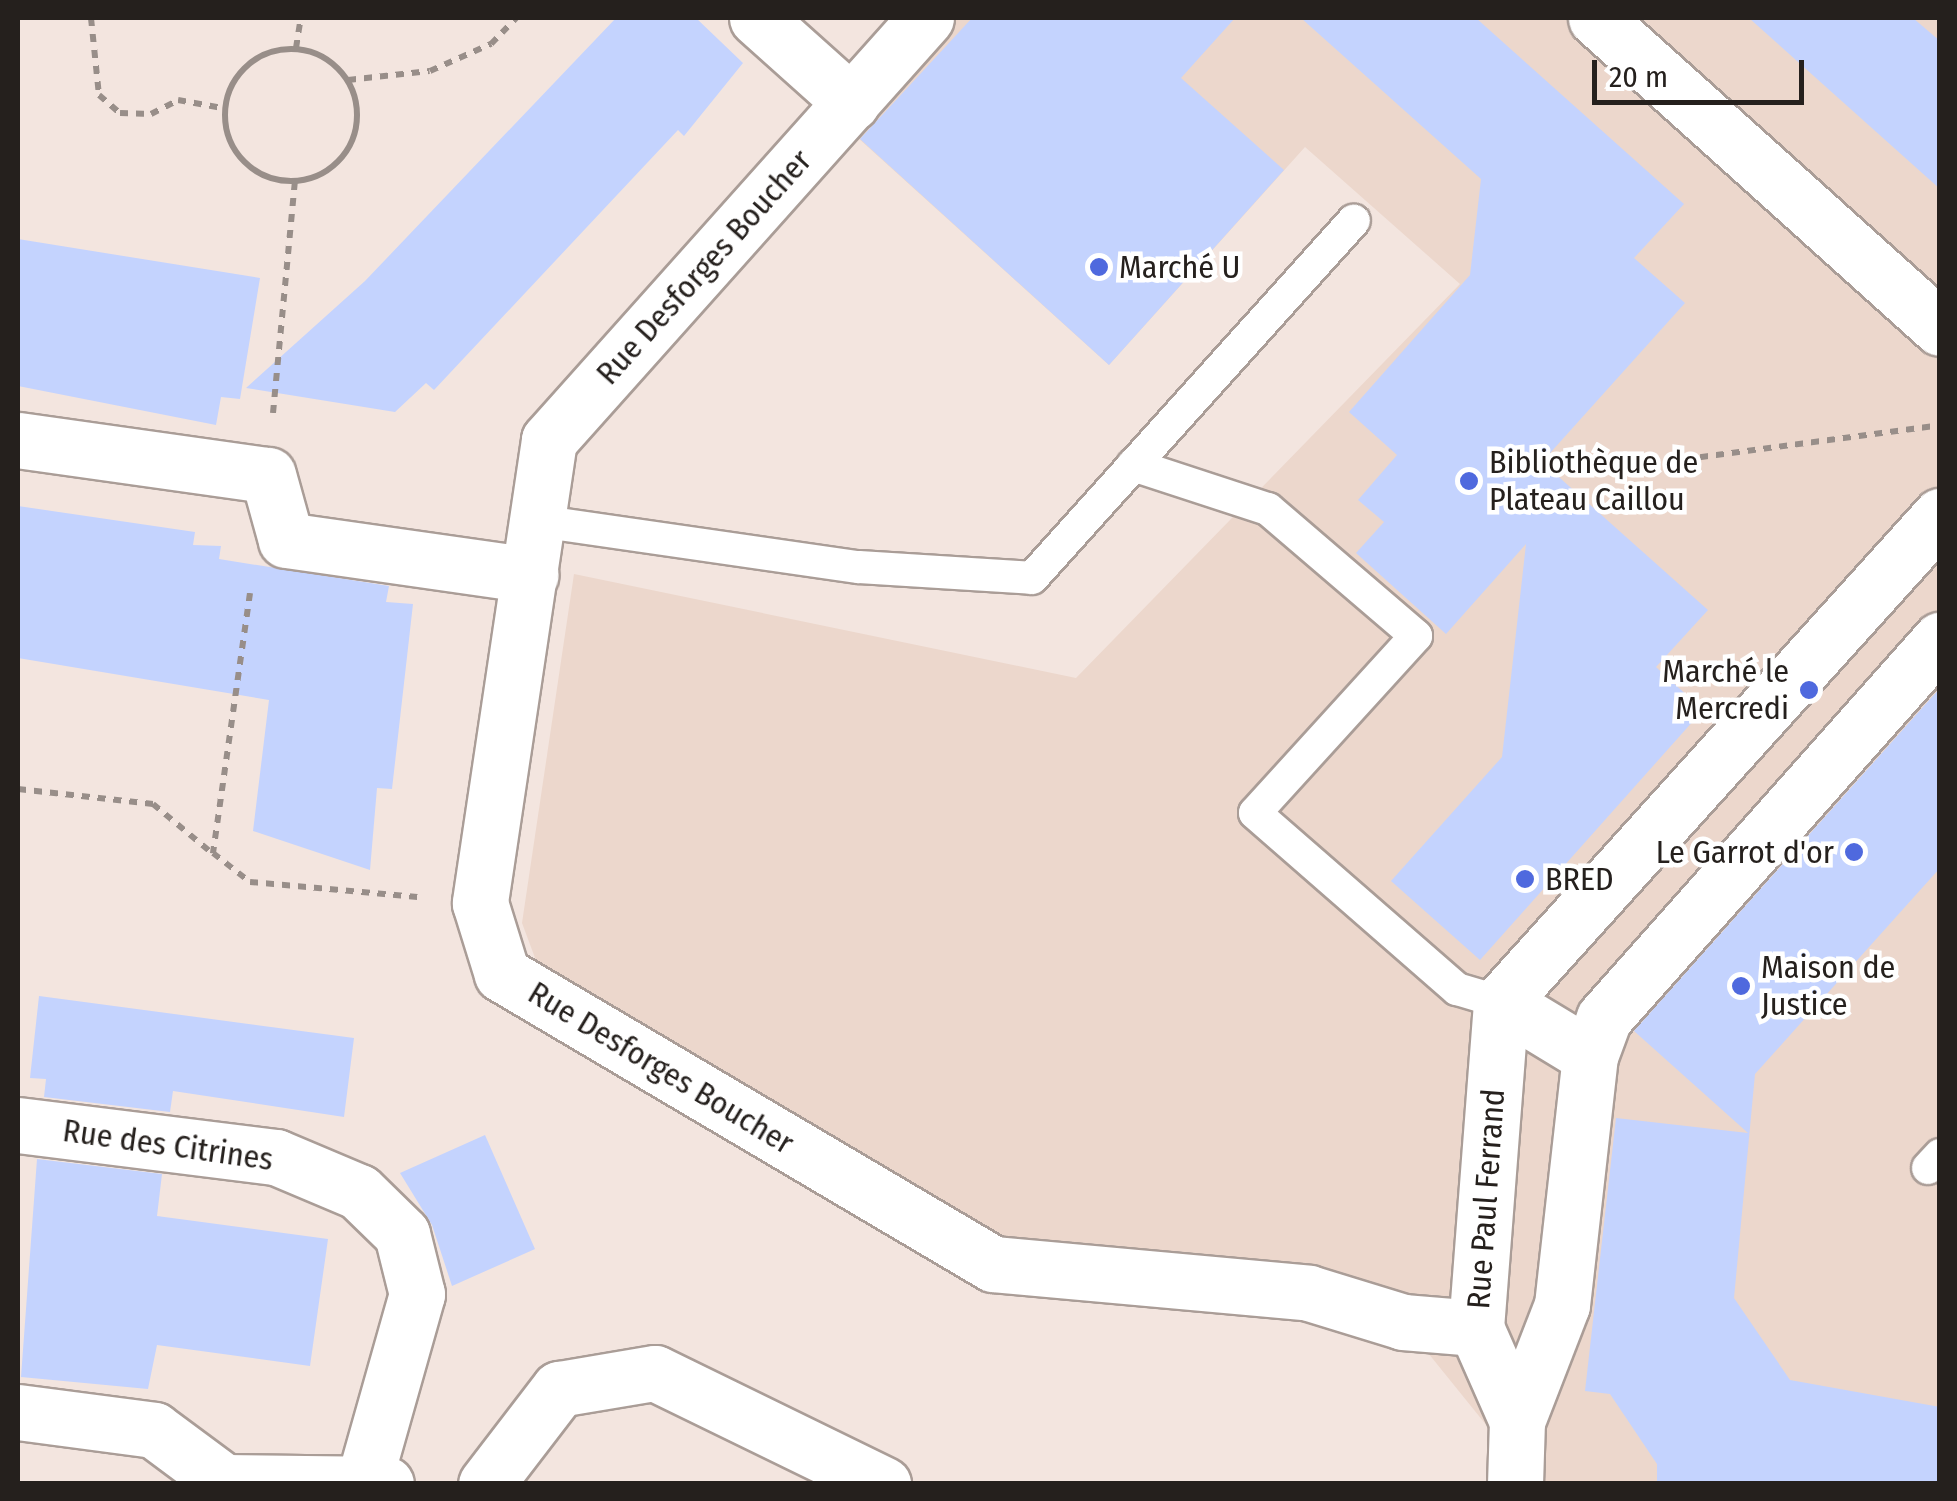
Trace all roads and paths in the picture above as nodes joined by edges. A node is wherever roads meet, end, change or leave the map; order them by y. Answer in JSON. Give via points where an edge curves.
{"nodes":[{"id":1,"x":91,"y":18,"type":"edge"},
{"id":2,"x":300,"y":18,"type":"edge"},
{"id":3,"x":516,"y":18,"type":"edge"},
{"id":4,"x":757,"y":18,"type":"edge"},
{"id":5,"x":926,"y":18,"type":"edge"},
{"id":6,"x":1596,"y":18,"type":"edge"},
{"id":7,"x":296,"y":48,"type":"junction"},
{"id":8,"x":348,"y":80,"type":"junction"},
{"id":9,"x":852,"y":103,"type":"junction"},
{"id":10,"x":222,"y":108,"type":"junction"},
{"id":11,"x":295,"y":180,"type":"junction"},
{"id":12,"x":1354,"y":221,"type":"dead end"},
{"id":13,"x":1940,"y":328,"type":"edge"},
{"id":14,"x":1940,"y":425,"type":"edge"},
{"id":15,"x":18,"y":440,"type":"edge"},
{"id":16,"x":1132,"y":466,"type":"junction"},
{"id":17,"x":1589,"y":472,"type":"dead end"},
{"id":18,"x":268,"y":475,"type":"junction"},
{"id":19,"x":1940,"y":516,"type":"edge"},
{"id":20,"x":538,"y":521,"type":"junction"},
{"id":21,"x":286,"y":540,"type":"junction"},
{"id":22,"x":531,"y":576,"type":"junction"},
{"id":23,"x":1940,"y":640,"type":"edge"},
{"id":24,"x":18,"y":789,"type":"edge"},
{"id":25,"x":213,"y":853,"type":"junction"},
{"id":26,"x":480,"y":903,"type":"junction"},
{"id":27,"x":1501,"y":1002,"type":"junction"},
{"id":28,"x":1590,"y":1056,"type":"junction"},
{"id":29,"x":18,"y":1125,"type":"edge"},
{"id":30,"x":1476,"y":1328,"type":"junction"},
{"id":31,"x":18,"y":1412,"type":"edge"},
{"id":32,"x":1517,"y":1421,"type":"junction"},
{"id":33,"x":375,"y":1481,"type":"edge"},
{"id":34,"x":224,"y":1482,"type":"edge"},
{"id":35,"x":486,"y":1484,"type":"edge"},
{"id":36,"x":883,"y":1484,"type":"edge"},
{"id":37,"x":1514,"y":1484,"type":"edge"}],
"edges":[{"from":1,"to":10,"type":"path","via":[[99,94],[120,113],[151,114],[178,100]]},
{"from":2,"to":7,"type":"path"},
{"from":3,"to":8,"type":"path","via":[[492,44],[430,72]]},
{"from":4,"to":9,"type":"street"},
{"from":5,"to":9,"type":"street","name":"Rue Desforges Boucher"},
{"from":6,"to":13,"type":"street"},
{"from":7,"to":8,"type":"path"},
{"from":7,"to":10,"type":"path","via":[[256,59]]},
{"from":8,"to":11,"type":"path","via":[[357,123],[350,144],[336,164]]},
{"from":9,"to":20,"type":"street","name":"Rue Desforges Boucher","via":[[549,440]]},
{"from":10,"to":11,"type":"path","via":[[237,154],[273,179]]},
{"from":11,"to":18,"type":"path"},
{"from":12,"to":16,"type":"lane"},
{"from":14,"to":17,"type":"path"},
{"from":15,"to":18,"type":"street"},
{"from":16,"to":20,"type":"lane","via":[[1032,578],[859,567]]},
{"from":16,"to":27,"type":"lane","via":[[1268,508],[1416,636],[1255,813],[1458,989]]},
{"from":18,"to":21,"type":"street"},
{"from":19,"to":27,"type":"street"},
{"from":20,"to":22,"type":"street","name":"Rue Desforges Boucher"},
{"from":21,"to":22,"type":"street"},
{"from":21,"to":25,"type":"path","via":[[252,581]]},
{"from":22,"to":26,"type":"street","name":"Rue Desforges Boucher"},
{"from":23,"to":28,"type":"street","via":[[1604,1018]]},
{"from":24,"to":25,"type":"path","via":[[153,804]]},
{"from":25,"to":26,"type":"path","via":[[250,882]]},
{"from":26,"to":30,"type":"street","name":"Rue Desforges Boucher","via":[[502,974],[993,1264],[1309,1293],[1403,1322]]},
{"from":27,"to":28,"type":"street"},
{"from":27,"to":30,"type":"street","name":"Rue Paul Ferrand"},
{"from":28,"to":32,"type":"street","via":[[1562,1305]]},
{"from":29,"to":33,"type":"street","name":"Rue des Citrines","via":[[276,1157],[359,1192],[402,1234],[417,1294]]},
{"from":30,"to":32,"type":"street","name":"Rue Paul Ferrand"},
{"from":31,"to":34,"type":"street","name":"Rue des Citrines","via":[[154,1430]]},
{"from":32,"to":37,"type":"street"},
{"from":33,"to":34,"type":"street","name":"Rue des Citrines"},
{"from":35,"to":36,"type":"street","via":[[558,1389],[655,1373]]}]}
